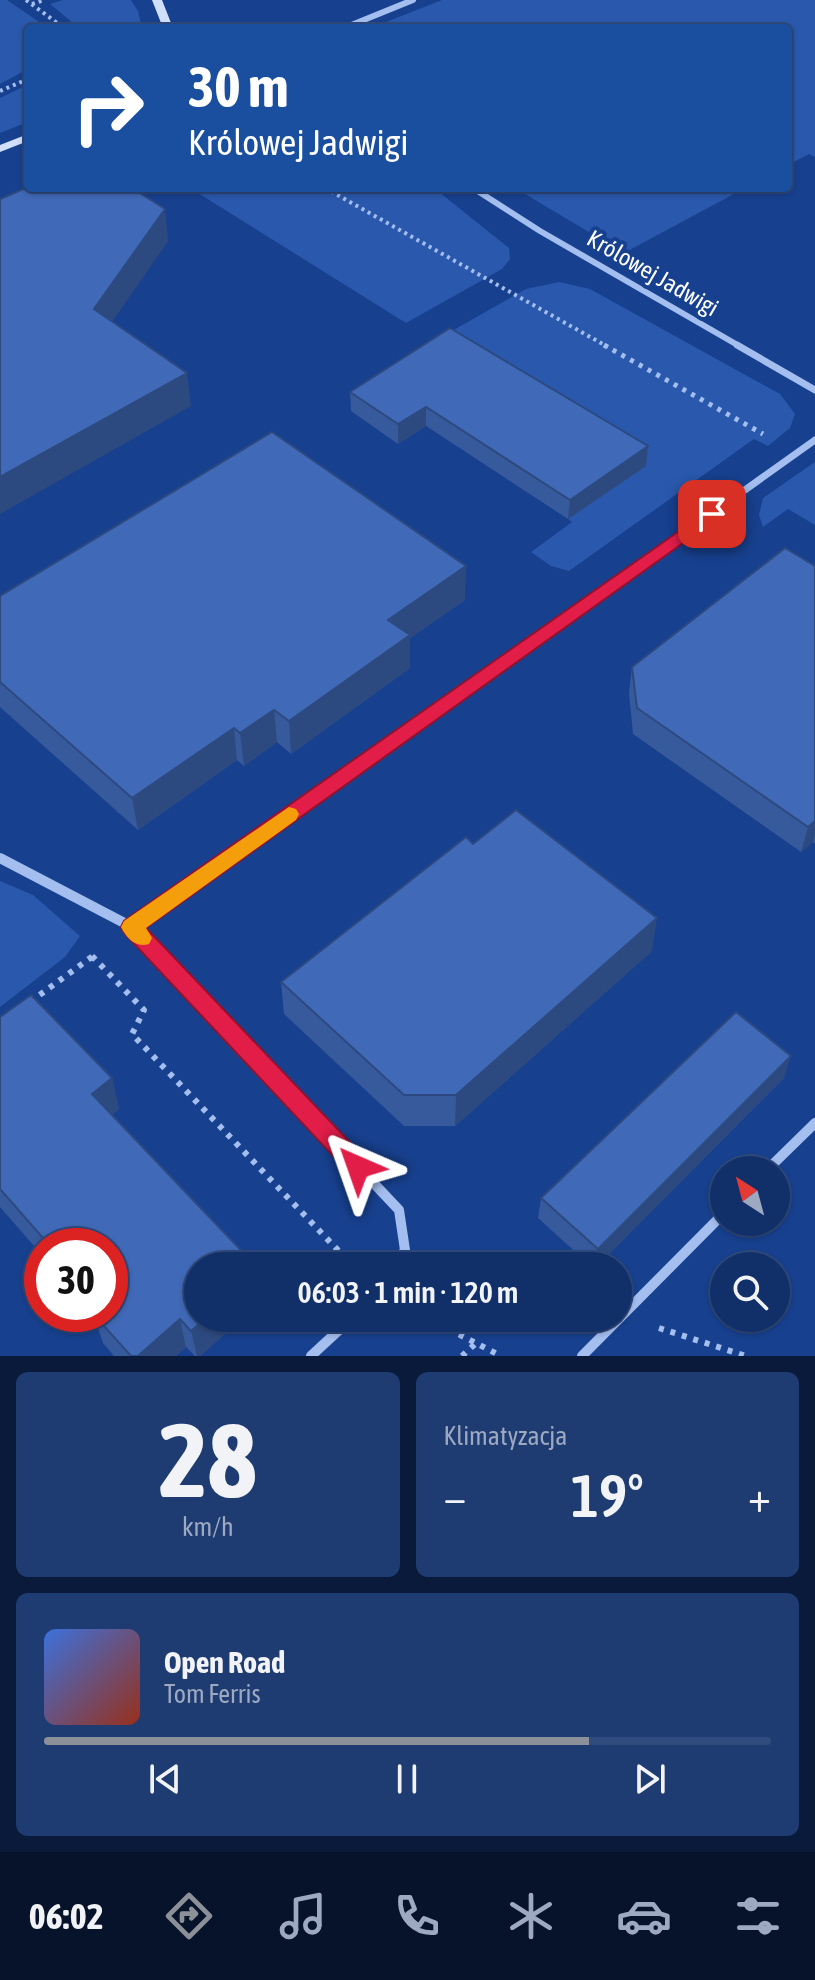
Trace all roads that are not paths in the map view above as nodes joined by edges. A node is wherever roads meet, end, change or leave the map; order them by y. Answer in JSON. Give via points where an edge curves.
{"nodes":[{"id":1,"x":157,"y":0,"type":"edge"},
{"id":2,"x":413,"y":0,"type":"edge"},
{"id":3,"x":166,"y":24,"type":"edge"},
{"id":4,"x":354,"y":24,"type":"edge"},
{"id":5,"x":24,"y":139,"type":"edge"},
{"id":6,"x":0,"y":149,"type":"edge"},
{"id":7,"x":479,"y":192,"type":"edge"},
{"id":8,"x":815,"y":390,"type":"edge"},
{"id":9,"x":815,"y":440,"type":"edge"},
{"id":10,"x":0,"y":858,"type":"edge"},
{"id":11,"x":132,"y":927,"type":"junction"},
{"id":12,"x":815,"y":1123,"type":"edge"},
{"id":13,"x":781,"y":1156,"type":"edge"},
{"id":14,"x":710,"y":1227,"type":"edge"},
{"id":15,"x":404,"y":1252,"type":"edge"},
{"id":16,"x":337,"y":1332,"type":"edge"},
{"id":17,"x":311,"y":1356,"type":"edge"},
{"id":18,"x":582,"y":1356,"type":"edge"}],
"edges":[{"from":1,"to":3,"type":"street"},
{"from":2,"to":4,"type":"street"},
{"from":5,"to":6,"type":"street"},
{"from":7,"to":8,"type":"street","name":"Królowej Jadwigi"},
{"from":9,"to":11,"type":"street"},
{"from":10,"to":11,"type":"street"},
{"from":11,"to":15,"type":"street","via":[[399,1210]]},
{"from":12,"to":13,"type":"street"},
{"from":14,"to":18,"type":"street"},
{"from":16,"to":17,"type":"street"}]}
